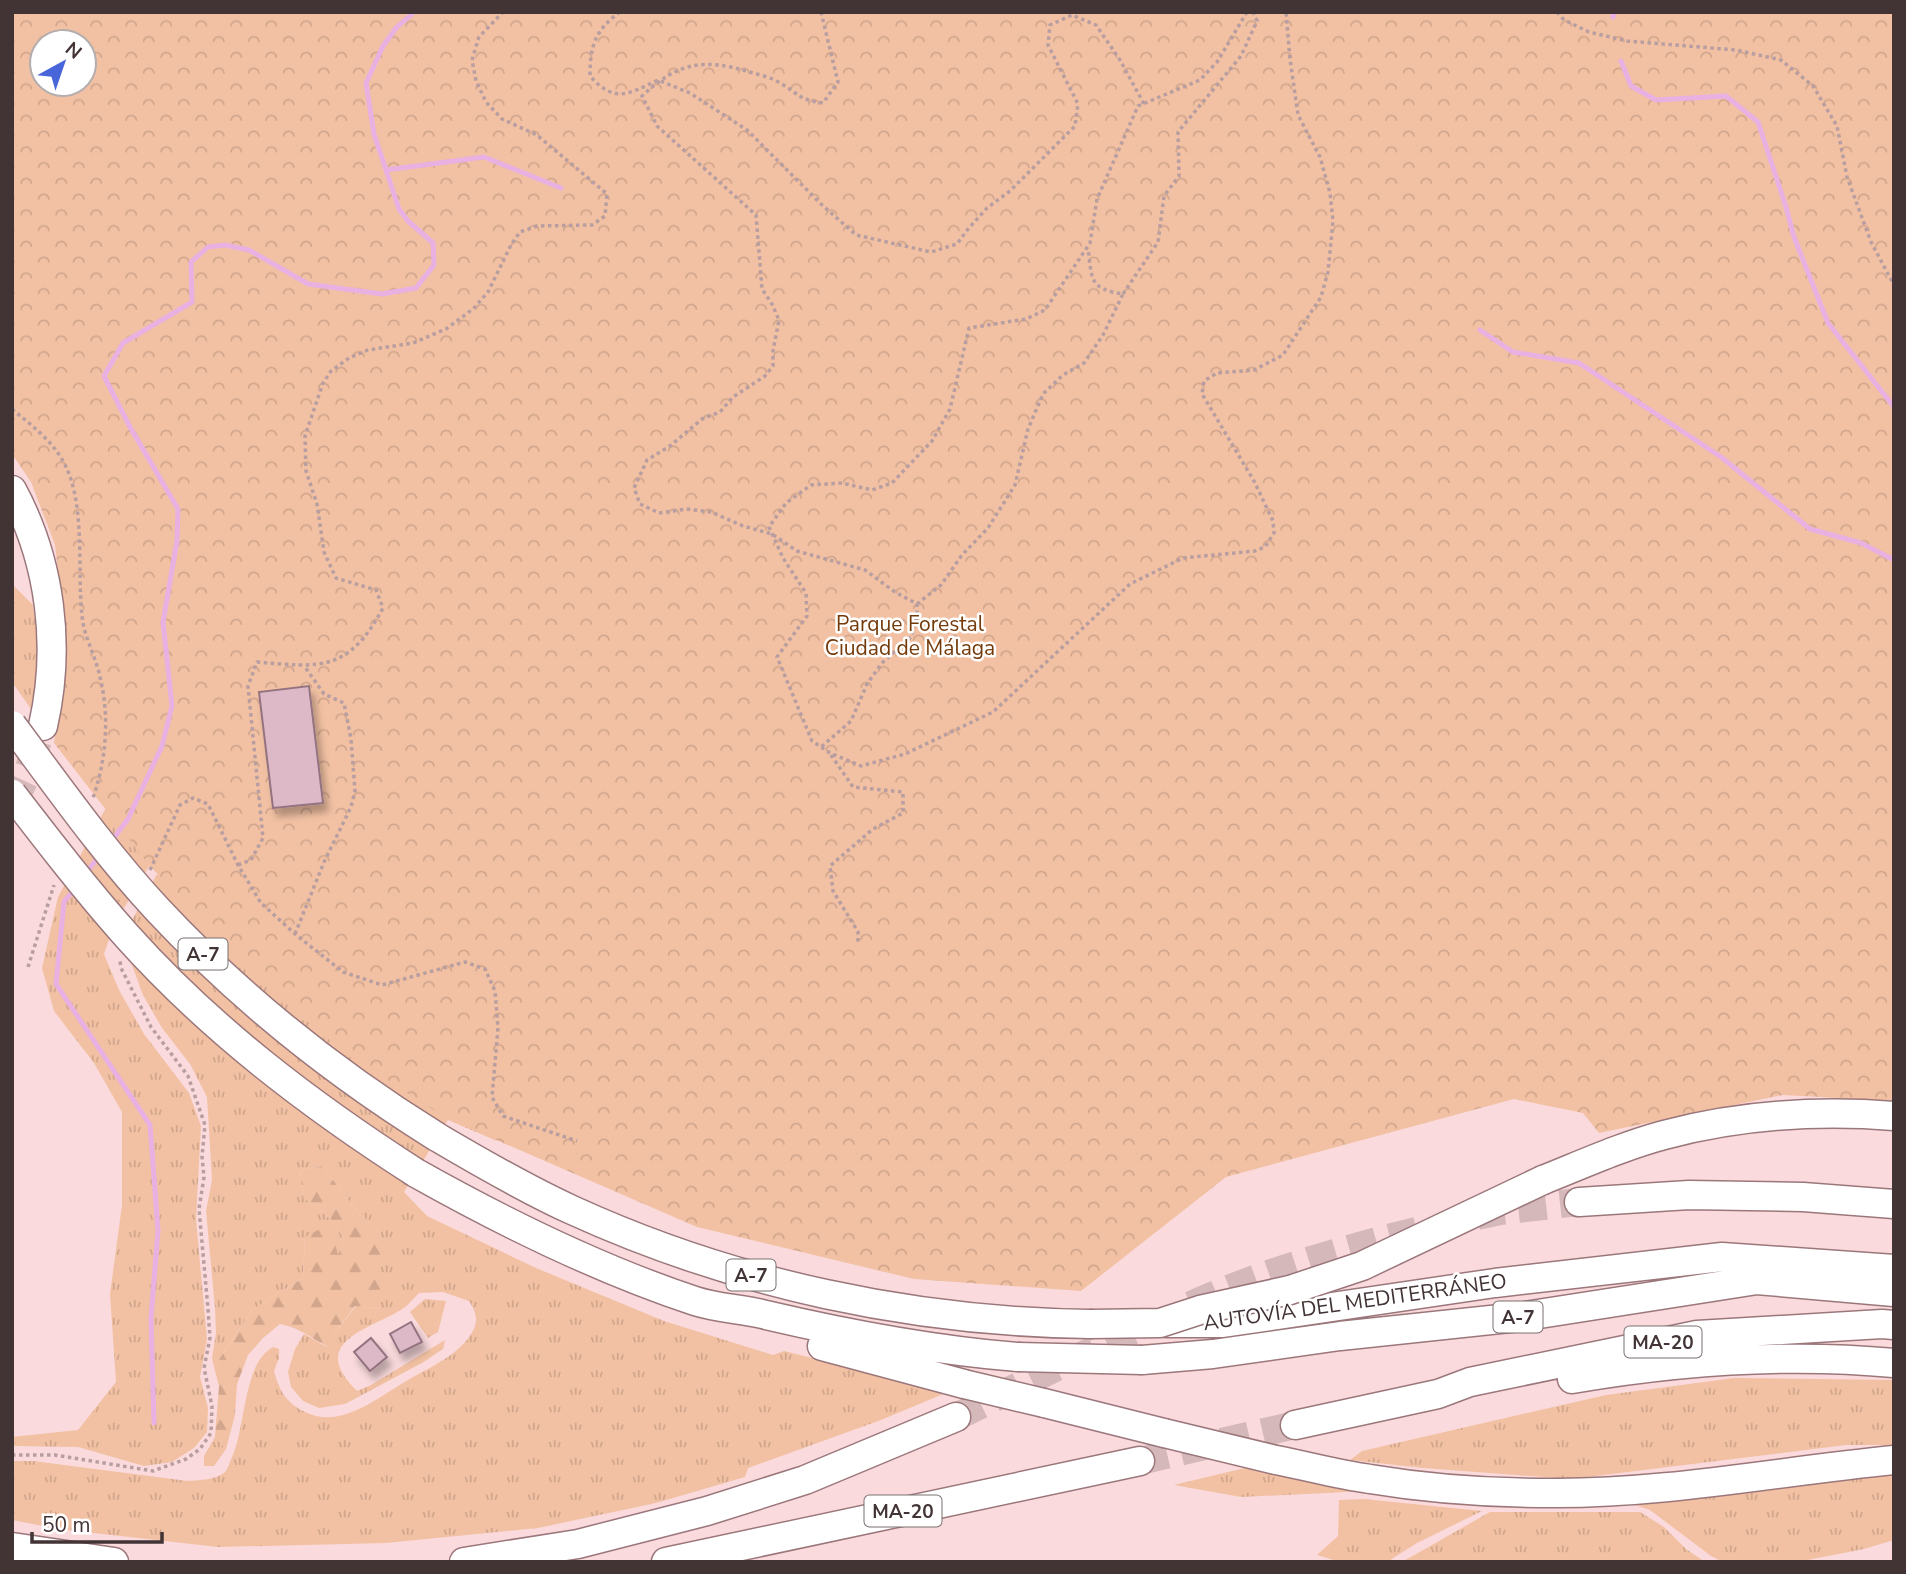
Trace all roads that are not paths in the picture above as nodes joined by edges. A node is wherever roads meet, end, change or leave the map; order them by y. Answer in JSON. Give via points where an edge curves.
{"nodes":[{"id":1,"x":12,"y":490,"type":"edge"},
{"id":2,"x":12,"y":725,"type":"edge"},
{"id":3,"x":43,"y":726,"type":"tunnel mouth"},
{"id":4,"x":12,"y":794,"type":"edge"},
{"id":5,"x":1894,"y":1116,"type":"edge"},
{"id":6,"x":1578,"y":1202,"type":"tunnel mouth"},
{"id":7,"x":1894,"y":1204,"type":"edge"},
{"id":8,"x":1894,"y":1269,"type":"edge"},
{"id":9,"x":1894,"y":1292,"type":"edge"},
{"id":10,"x":698,"y":1302,"type":"junction"},
{"id":11,"x":1160,"y":1323,"type":"junction"},
{"id":12,"x":1894,"y":1325,"type":"edge"},
{"id":13,"x":1894,"y":1363,"type":"edge"},
{"id":14,"x":1438,"y":1394,"type":"junction"},
{"id":15,"x":956,"y":1417,"type":"tunnel mouth"},
{"id":16,"x":1295,"y":1426,"type":"tunnel mouth"},
{"id":17,"x":1894,"y":1460,"type":"edge"},
{"id":18,"x":1140,"y":1461,"type":"tunnel mouth"},
{"id":19,"x":12,"y":1548,"type":"edge"},
{"id":20,"x":114,"y":1562,"type":"edge"},
{"id":21,"x":464,"y":1562,"type":"edge"},
{"id":22,"x":666,"y":1562,"type":"edge"}],
"edges":[{"from":1,"to":3,"type":"highway","via":[[38,549],[49,600],[51,692]]},
{"from":2,"to":11,"type":"highway","name":"AUTOVÍA DEL MEDITERRÁNEO","number":"A-7","bridge":true,"via":[[99,842],[219,971],[332,1067],[385,1105],[504,1176],[654,1243],[823,1294],[966,1317]]},
{"from":4,"to":10,"type":"highway","name":"AUTOVÍA DEL MEDITERRÁNEO","number":"A-7","bridge":true,"via":[[119,926],[190,1000],[308,1101],[416,1173],[546,1241]]},
{"from":5,"to":11,"type":"highway","bridge":true,"via":[[1807,1114],[1717,1123],[1664,1135],[1543,1180],[1362,1266],[1290,1290]]},
{"from":6,"to":7,"type":"highway","via":[[1689,1195]]},
{"from":8,"to":11,"type":"highway","name":"AUTOVÍA DEL MEDITERRÁNEO","number":"A-7","via":[[1722,1257],[1495,1283],[1223,1323]]},
{"from":9,"to":10,"type":"highway","name":"AUTOVÍA DEL MEDITERRÁNEO","number":"A-7","bridge":true,"via":[[1757,1280],[1519,1317],[1142,1360],[971,1354],[887,1342]]},
{"from":10,"to":17,"type":"highway","bridge":true,"via":[[736,1323],[964,1384],[1276,1460],[1421,1486],[1552,1493],[1703,1483]]},
{"from":12,"to":14,"type":"highway","number":"MA-20","via":[[1697,1335],[1470,1382]]},
{"from":13,"to":14,"type":"highway","via":[[1732,1360],[1641,1367],[1476,1396]]},
{"from":14,"to":16,"type":"highway","number":"MA-20"},
{"from":15,"to":21,"type":"highway","via":[[805,1480],[707,1511],[578,1544]]},
{"from":18,"to":22,"type":"highway","number":"MA-20"},
{"from":19,"to":20,"type":"highway"}]}
